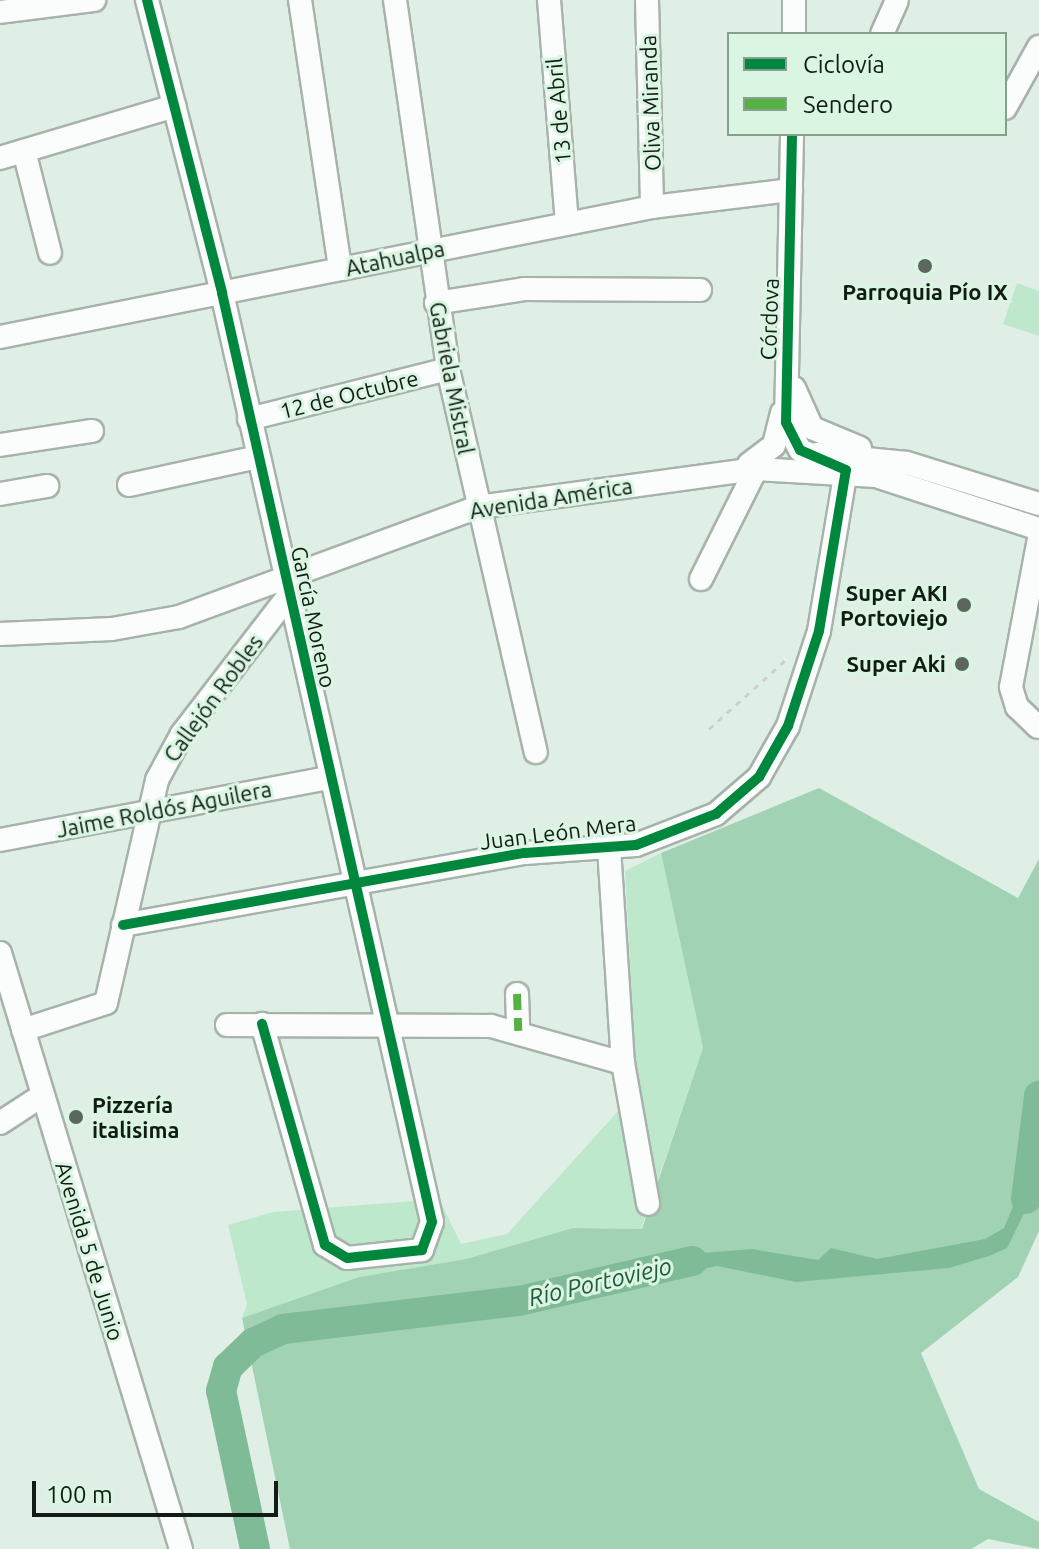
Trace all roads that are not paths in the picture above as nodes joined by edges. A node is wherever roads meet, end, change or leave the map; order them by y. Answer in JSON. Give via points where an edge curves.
{"nodes":[{"id":1,"x":94,"y":0,"type":"edge"},
{"id":2,"x":147,"y":0,"type":"edge"},
{"id":3,"x":300,"y":0,"type":"edge"},
{"id":4,"x":395,"y":0,"type":"edge"},
{"id":5,"x":549,"y":0,"type":"edge"},
{"id":6,"x":647,"y":0,"type":"edge"},
{"id":7,"x":794,"y":0,"type":"edge"},
{"id":8,"x":897,"y":0,"type":"edge"},
{"id":9,"x":0,"y":12,"type":"edge"},
{"id":10,"x":794,"y":32,"type":"edge"},
{"id":11,"x":883,"y":32,"type":"edge"},
{"id":12,"x":1039,"y":47,"type":"edge"},
{"id":13,"x":1007,"y":104,"type":"edge"},
{"id":14,"x":174,"y":106,"type":"junction"},
{"id":15,"x":792,"y":136,"type":"edge"},
{"id":16,"x":24,"y":151,"type":"junction"},
{"id":17,"x":0,"y":158,"type":"edge"},
{"id":18,"x":791,"y":190,"type":"junction"},
{"id":19,"x":652,"y":207,"type":"junction"},
{"id":20,"x":567,"y":223,"type":"junction"},
{"id":21,"x":428,"y":251,"type":"junction"},
{"id":22,"x":50,"y":253,"type":"dead end"},
{"id":23,"x":340,"y":269,"type":"junction"},
{"id":24,"x":700,"y":290,"type":"dead end"},
{"id":25,"x":222,"y":293,"type":"junction"},
{"id":26,"x":436,"y":303,"type":"junction"},
{"id":27,"x":790,"y":333,"type":"junction"},
{"id":28,"x":0,"y":337,"type":"edge"},
{"id":29,"x":448,"y":369,"type":"junction"},
{"id":30,"x":785,"y":384,"type":"junction"},
{"id":31,"x":249,"y":419,"type":"junction"},
{"id":32,"x":92,"y":431,"type":"dead end"},
{"id":33,"x":0,"y":445,"type":"edge"},
{"id":34,"x":807,"y":454,"type":"junction"},
{"id":35,"x":258,"y":457,"type":"junction"},
{"id":36,"x":907,"y":463,"type":"junction"},
{"id":37,"x":752,"y":467,"type":"junction"},
{"id":38,"x":846,"y":470,"type":"junction"},
{"id":39,"x":129,"y":485,"type":"dead end"},
{"id":40,"x":47,"y":486,"type":"dead end"},
{"id":41,"x":0,"y":494,"type":"edge"},
{"id":42,"x":1039,"y":504,"type":"edge"},
{"id":43,"x":478,"y":507,"type":"junction"},
{"id":44,"x":1039,"y":529,"type":"edge"},
{"id":45,"x":1039,"y":539,"type":"edge"},
{"id":46,"x":701,"y":579,"type":"dead end"},
{"id":47,"x":287,"y":585,"type":"junction"},
{"id":48,"x":0,"y":634,"type":"edge"},
{"id":49,"x":1038,"y":727,"type":"edge"},
{"id":50,"x":536,"y":752,"type":"dead end"},
{"id":51,"x":327,"y":778,"type":"junction"},
{"id":52,"x":144,"y":813,"type":"junction"},
{"id":53,"x":0,"y":840,"type":"edge"},
{"id":54,"x":609,"y":848,"type":"junction"},
{"id":55,"x":351,"y":884,"type":"junction"},
{"id":56,"x":123,"y":925,"type":"junction"},
{"id":57,"x":0,"y":953,"type":"edge"},
{"id":58,"x":517,"y":994,"type":"dead end"},
{"id":59,"x":383,"y":1021,"type":"junction"},
{"id":60,"x":262,"y":1024,"type":"junction"},
{"id":61,"x":227,"y":1025,"type":"dead end"},
{"id":62,"x":23,"y":1030,"type":"junction"},
{"id":63,"x":518,"y":1031,"type":"junction"},
{"id":64,"x":623,"y":1063,"type":"junction"},
{"id":65,"x":43,"y":1095,"type":"junction"},
{"id":66,"x":0,"y":1123,"type":"edge"},
{"id":67,"x":648,"y":1204,"type":"dead end"},
{"id":68,"x":181,"y":1549,"type":"edge"}],
"edges":[{"from":1,"to":9,"type":"street"},
{"from":2,"to":14,"type":"street","name":"García Moreno"},
{"from":3,"to":23,"type":"street"},
{"from":4,"to":21,"type":"street","name":"Gabriela Mistral"},
{"from":5,"to":20,"type":"street","name":"13 de Abril"},
{"from":6,"to":19,"type":"street","name":"Oliva Miranda"},
{"from":7,"to":10,"type":"street"},
{"from":8,"to":11,"type":"street"},
{"from":12,"to":13,"type":"street"},
{"from":14,"to":16,"type":"street"},
{"from":14,"to":25,"type":"street","name":"García Moreno"},
{"from":15,"to":18,"type":"street","name":"Córdova"},
{"from":16,"to":17,"type":"street"},
{"from":16,"to":22,"type":"street"},
{"from":18,"to":19,"type":"street","name":"Atahualpa"},
{"from":18,"to":27,"type":"street","name":"Córdova"},
{"from":19,"to":20,"type":"street","name":"Atahualpa"},
{"from":20,"to":21,"type":"street","name":"Atahualpa"},
{"from":21,"to":23,"type":"street","name":"Atahualpa"},
{"from":21,"to":26,"type":"street","name":"Gabriela Mistral"},
{"from":23,"to":25,"type":"street","name":"Atahualpa"},
{"from":24,"to":26,"type":"street","via":[[524,289]]},
{"from":25,"to":28,"type":"street","name":"Atahualpa"},
{"from":25,"to":31,"type":"street","name":"García Moreno"},
{"from":26,"to":29,"type":"street","name":"Gabriela Mistral"},
{"from":27,"to":30,"type":"street","name":"Córdova"},
{"from":27,"to":36,"type":"street","name":"Córdova","via":[[804,420],[822,434]]},
{"from":29,"to":31,"type":"street","name":"12 de Octubre"},
{"from":29,"to":43,"type":"street","name":"Gabriela Mistral"},
{"from":30,"to":34,"type":"street","name":"Córdova","via":[[788,429]]},
{"from":30,"to":37,"type":"street","via":[[777,439]]},
{"from":31,"to":35,"type":"street","name":"García Moreno"},
{"from":32,"to":33,"type":"street"},
{"from":34,"to":36,"type":"street","name":"Avenida América"},
{"from":34,"to":37,"type":"street","name":"Avenida América"},
{"from":34,"to":38,"type":"street"},
{"from":35,"to":39,"type":"street"},
{"from":35,"to":47,"type":"street","name":"García Moreno"},
{"from":36,"to":42,"type":"street","name":"Avenida América"},
{"from":37,"to":38,"type":"street","name":"Avenida América"},
{"from":37,"to":43,"type":"street","name":"Avenida América"},
{"from":37,"to":46,"type":"street"},
{"from":38,"to":44,"type":"street","name":"Avenida América"},
{"from":38,"to":54,"type":"street","name":"Juan León Mera","via":[[819,631],[788,726],[749,788],[687,828]]},
{"from":40,"to":41,"type":"street"},
{"from":43,"to":47,"type":"street","name":"Avenida América"},
{"from":43,"to":50,"type":"street","name":"Gabriela Mistral"},
{"from":45,"to":49,"type":"street","via":[[1011,687],[1017,707]]},
{"from":47,"to":48,"type":"street","name":"Avenida América","via":[[136,626]]},
{"from":47,"to":51,"type":"street","name":"García Moreno"},
{"from":47,"to":52,"type":"street","name":"Callejón Robles","via":[[182,734]]},
{"from":51,"to":52,"type":"street","name":"Jaime Roldós Aguilera"},
{"from":51,"to":55,"type":"street","name":"García Moreno"},
{"from":52,"to":53,"type":"street","name":"Jaime Roldós Aguilera"},
{"from":52,"to":56,"type":"street","name":"Callejón Robles"},
{"from":54,"to":55,"type":"street","name":"Juan León Mera","via":[[525,853]]},
{"from":54,"to":64,"type":"street"},
{"from":55,"to":56,"type":"street","name":"Juan León Mera"},
{"from":55,"to":59,"type":"street","name":"García Moreno"},
{"from":56,"to":62,"type":"street","name":"Callejón Robles","via":[[106,1003]]},
{"from":57,"to":62,"type":"street","name":"Avenida 5 de Junio"},
{"from":58,"to":63,"type":"street"},
{"from":59,"to":60,"type":"street"},
{"from":59,"to":60,"type":"street","name":"García Moreno","via":[[432,1222],[429,1243],[347,1258],[325,1245]]},
{"from":59,"to":63,"type":"street"},
{"from":60,"to":61,"type":"street"},
{"from":62,"to":65,"type":"street","name":"Avenida 5 de Junio"},
{"from":63,"to":64,"type":"street"},
{"from":64,"to":67,"type":"street"},
{"from":65,"to":66,"type":"street"},
{"from":65,"to":68,"type":"street","name":"Avenida 5 de Junio"}]}
